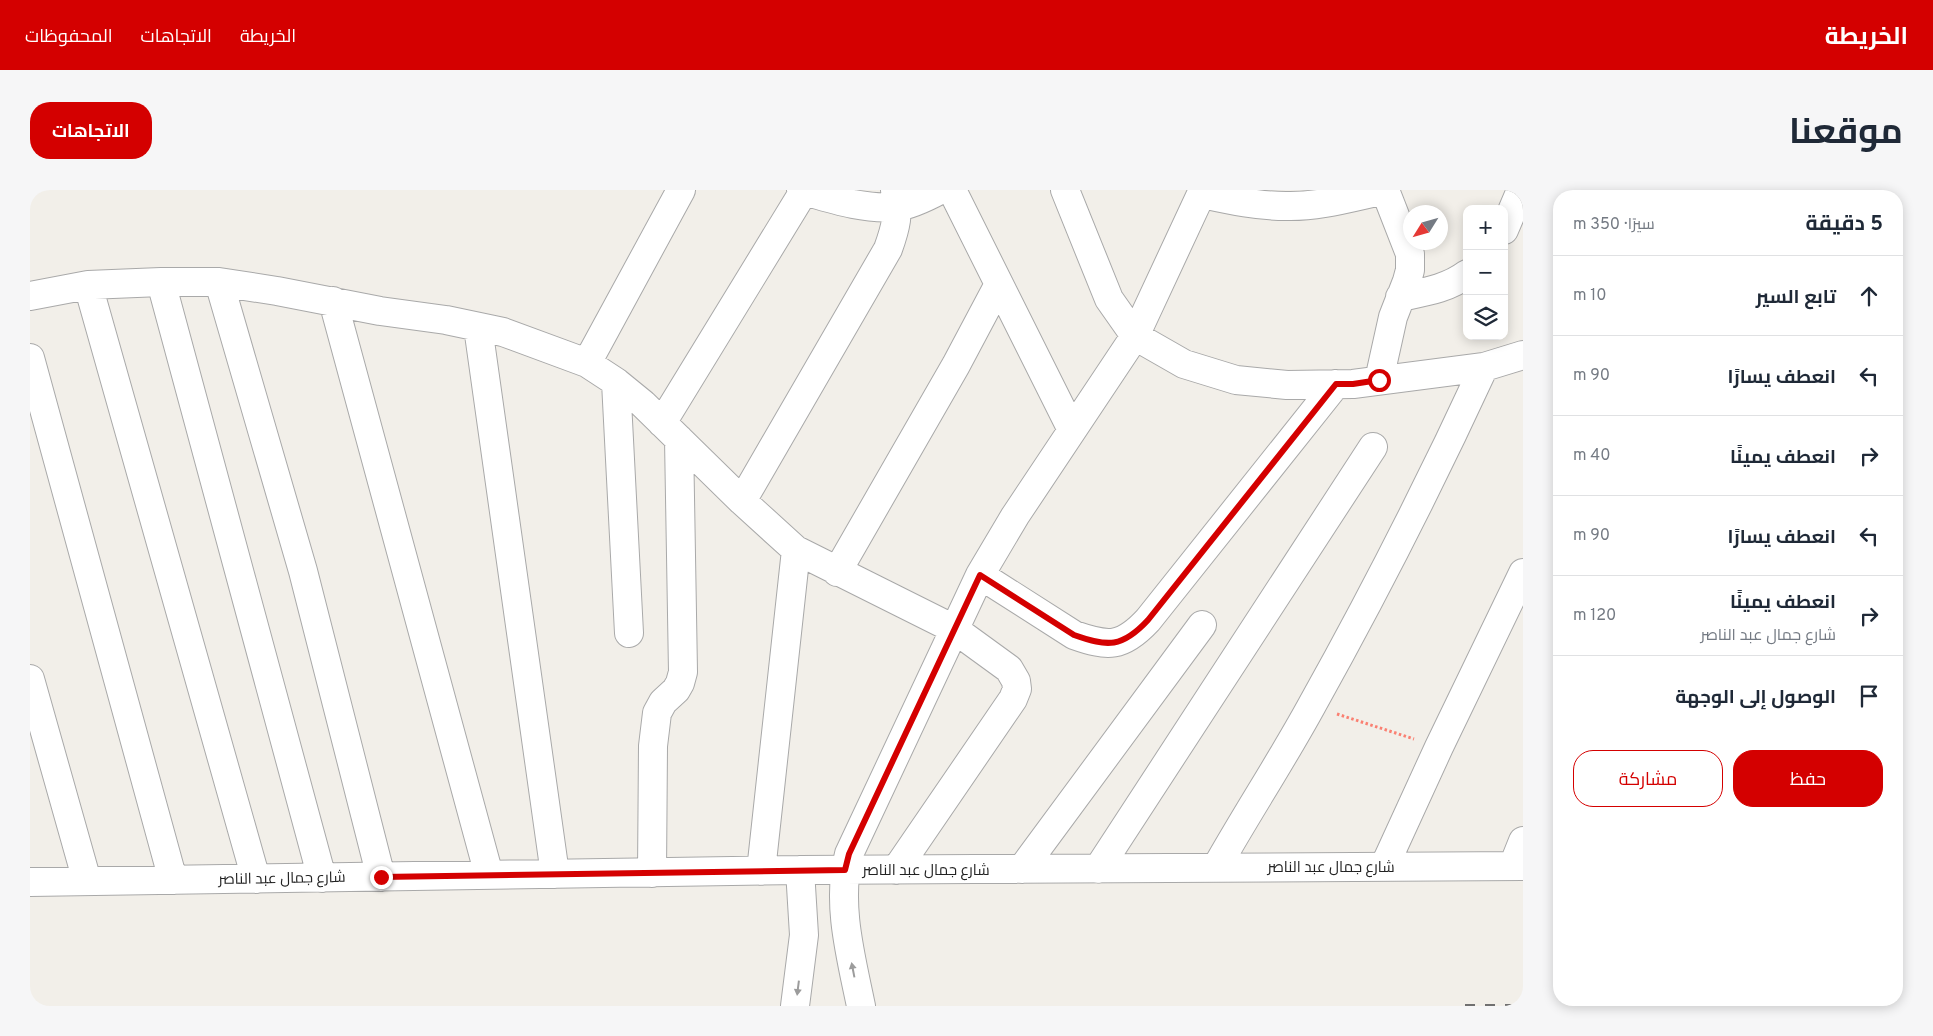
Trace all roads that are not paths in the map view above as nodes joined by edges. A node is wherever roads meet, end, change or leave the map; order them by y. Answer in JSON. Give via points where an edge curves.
{"nodes":[{"id":1,"x":681,"y":190,"type":"edge"},
{"id":2,"x":802,"y":190,"type":"edge"},
{"id":3,"x":940,"y":190,"type":"edge"},
{"id":4,"x":952,"y":190,"type":"edge"},
{"id":5,"x":1065,"y":190,"type":"edge"},
{"id":6,"x":1385,"y":190,"type":"edge"},
{"id":7,"x":1521,"y":190,"type":"edge"},
{"id":8,"x":1203,"y":192,"type":"edge"},
{"id":9,"x":896,"y":198,"type":"edge"},
{"id":10,"x":1508,"y":221,"type":"edge"},
{"id":11,"x":1463,"y":277,"type":"edge"},
{"id":12,"x":161,"y":282,"type":"junction"},
{"id":13,"x":219,"y":282,"type":"junction"},
{"id":14,"x":999,"y":284,"type":"junction"},
{"id":15,"x":88,"y":285,"type":"junction"},
{"id":16,"x":30,"y":296,"type":"edge"},
{"id":17,"x":1400,"y":297,"type":"junction"},
{"id":18,"x":333,"y":301,"type":"junction"},
{"id":19,"x":478,"y":327,"type":"junction"},
{"id":20,"x":1135,"y":336,"type":"junction"},
{"id":21,"x":1523,"y":355,"type":"edge"},
{"id":22,"x":30,"y":358,"type":"edge"},
{"id":23,"x":587,"y":363,"type":"junction"},
{"id":24,"x":1484,"y":367,"type":"junction"},
{"id":25,"x":1379,"y":380,"type":"junction"},
{"id":26,"x":616,"y":382,"type":"junction"},
{"id":27,"x":1336,"y":384,"type":"junction"},
{"id":28,"x":1072,"y":430,"type":"junction"},
{"id":29,"x":670,"y":431,"type":"junction"},
{"id":30,"x":1373,"y":447,"type":"dead end"},
{"id":31,"x":742,"y":501,"type":"junction"},
{"id":32,"x":796,"y":550,"type":"junction"},
{"id":33,"x":837,"y":572,"type":"junction"},
{"id":34,"x":1523,"y":573,"type":"edge"},
{"id":35,"x":980,"y":575,"type":"junction"},
{"id":36,"x":1202,"y":625,"type":"dead end"},
{"id":37,"x":954,"y":629,"type":"junction"},
{"id":38,"x":629,"y":633,"type":"dead end"},
{"id":39,"x":30,"y":679,"type":"edge"},
{"id":40,"x":1523,"y":841,"type":"edge"},
{"id":41,"x":1518,"y":866,"type":"edge"},
{"id":42,"x":1384,"y":867,"type":"junction"},
{"id":43,"x":1216,"y":868,"type":"junction"},
{"id":44,"x":1098,"y":869,"type":"junction"},
{"id":45,"x":896,"y":870,"type":"junction"},
{"id":46,"x":1022,"y":870,"type":"junction"},
{"id":47,"x":760,"y":871,"type":"junction"},
{"id":48,"x":652,"y":873,"type":"junction"},
{"id":49,"x":555,"y":874,"type":"junction"},
{"id":50,"x":489,"y":875,"type":"junction"},
{"id":51,"x":381,"y":877,"type":"junction"},
{"id":52,"x":322,"y":878,"type":"junction"},
{"id":53,"x":256,"y":879,"type":"junction"},
{"id":54,"x":173,"y":880,"type":"junction"},
{"id":55,"x":801,"y":880,"type":"junction"},
{"id":56,"x":87,"y":881,"type":"junction"},
{"id":57,"x":845,"y":881,"type":"junction"},
{"id":58,"x":30,"y":882,"type":"edge"},
{"id":59,"x":795,"y":1006,"type":"edge"},
{"id":60,"x":861,"y":1006,"type":"edge"}],
"edges":[{"from":1,"to":23,"type":"street"},
{"from":2,"to":9,"type":"street","via":[[844,203],[877,207]]},
{"from":2,"to":29,"type":"street"},
{"from":3,"to":9,"type":"street","via":[[926,198]]},
{"from":4,"to":14,"type":"street"},
{"from":5,"to":20,"type":"street","via":[[1109,299]]},
{"from":6,"to":8,"type":"street","via":[[1321,204],[1287,206],[1250,204]]},
{"from":6,"to":17,"type":"street","via":[[1410,254],[1410,270]]},
{"from":7,"to":10,"type":"street"},
{"from":8,"to":20,"type":"street"},
{"from":9,"to":31,"type":"street","via":[[896,225],[888,249]]},
{"from":11,"to":17,"type":"street","via":[[1436,290]]},
{"from":12,"to":13,"type":"street"},
{"from":12,"to":15,"type":"street"},
{"from":12,"to":52,"type":"street"},
{"from":13,"to":18,"type":"street"},
{"from":13,"to":51,"type":"street","via":[[303,572]]},
{"from":14,"to":28,"type":"street"},
{"from":14,"to":33,"type":"street"},
{"from":15,"to":16,"type":"street"},
{"from":15,"to":53,"type":"street"},
{"from":17,"to":25,"type":"street"},
{"from":18,"to":19,"type":"street"},
{"from":18,"to":50,"type":"street"},
{"from":19,"to":23,"type":"street","via":[[503,332]]},
{"from":19,"to":49,"type":"street"},
{"from":20,"to":27,"type":"street","via":[[1184,364],[1236,380],[1288,386]]},
{"from":20,"to":28,"type":"street"},
{"from":21,"to":24,"type":"street"},
{"from":22,"to":54,"type":"street"},
{"from":23,"to":26,"type":"street"},
{"from":24,"to":25,"type":"street"},
{"from":24,"to":43,"type":"street","via":[[1384,574],[1312,706]]},
{"from":25,"to":27,"type":"street"},
{"from":26,"to":29,"type":"street"},
{"from":26,"to":38,"type":"street"},
{"from":27,"to":35,"type":"street","via":[[1148,620],[1128,637],[1112,644],[1074,635]]},
{"from":28,"to":35,"type":"street","via":[[1014,516]]},
{"from":29,"to":31,"type":"street"},
{"from":29,"to":48,"type":"street","via":[[682,672],[680,683],[663,702],[656,719]]},
{"from":30,"to":44,"type":"street"},
{"from":31,"to":32,"type":"street"},
{"from":32,"to":33,"type":"street"},
{"from":32,"to":47,"type":"street"},
{"from":33,"to":37,"type":"street"},
{"from":34,"to":42,"type":"street","via":[[1438,746]]},
{"from":35,"to":37,"type":"street"},
{"from":36,"to":46,"type":"street"},
{"from":37,"to":45,"type":"street","via":[[1009,669],[1017,689]]},
{"from":37,"to":57,"type":"street","via":[[849,854]]},
{"from":39,"to":56,"type":"street"},
{"from":40,"to":41,"type":"street"},
{"from":41,"to":42,"type":"street","name":"شارع جمال عبد الناصر"},
{"from":42,"to":43,"type":"street","name":"شارع جمال عبد الناصر"},
{"from":43,"to":44,"type":"street","name":"شارع جمال عبد الناصر"},
{"from":44,"to":46,"type":"street","name":"شارع جمال عبد الناصر"},
{"from":45,"to":46,"type":"street","name":"شارع جمال عبد الناصر"},
{"from":45,"to":57,"type":"street","name":"شارع جمال عبد الناصر"},
{"from":47,"to":48,"type":"street","name":"شارع جمال عبد الناصر"},
{"from":47,"to":55,"type":"street","name":"شارع جمال عبد الناصر"},
{"from":48,"to":49,"type":"street","name":"شارع جمال عبد الناصر"},
{"from":49,"to":50,"type":"street","name":"شارع جمال عبد الناصر"},
{"from":50,"to":51,"type":"street","name":"شارع جمال عبد الناصر"},
{"from":51,"to":52,"type":"street","name":"شارع جمال عبد الناصر"},
{"from":52,"to":53,"type":"street","name":"شارع جمال عبد الناصر"},
{"from":53,"to":54,"type":"street","name":"شارع جمال عبد الناصر"},
{"from":54,"to":56,"type":"street","name":"شارع جمال عبد الناصر"},
{"from":55,"to":57,"type":"street","name":"شارع جمال عبد الناصر"},
{"from":55,"to":59,"type":"street","one_way":true,"via":[[804,935]]},
{"from":56,"to":58,"type":"street","name":"شارع جمال عبد الناصر"},
{"from":60,"to":57,"type":"street","one_way":true,"via":[[846,934]]}]}
